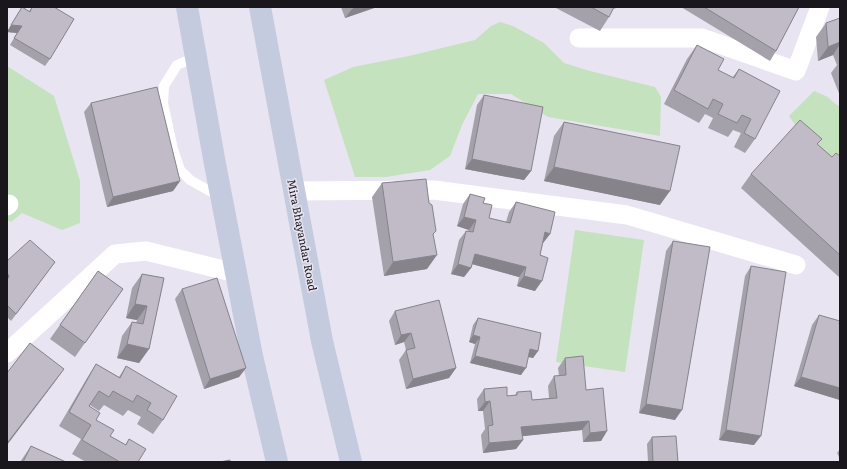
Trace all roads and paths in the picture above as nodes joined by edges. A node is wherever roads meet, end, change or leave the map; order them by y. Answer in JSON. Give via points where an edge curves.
{"nodes":[{"id":1,"x":187,"y":7,"type":"edge"},
{"id":2,"x":260,"y":7,"type":"edge"},
{"id":3,"x":820,"y":7,"type":"edge"},
{"id":4,"x":579,"y":38,"type":"dead end"},
{"id":5,"x":196,"y":57,"type":"junction"},
{"id":6,"x":293,"y":190,"type":"junction"},
{"id":7,"x":222,"y":198,"type":"junction"},
{"id":8,"x":796,"y":265,"type":"dead end"},
{"id":9,"x":236,"y":273,"type":"junction"},
{"id":10,"x":7,"y":353,"type":"edge"},
{"id":11,"x":277,"y":462,"type":"edge"},
{"id":12,"x":351,"y":462,"type":"edge"}],
"edges":[{"from":1,"to":5,"type":"main road"},
{"from":2,"to":6,"type":"main road","name":"Mira Bhayandar Road"},
{"from":3,"to":4,"type":"street","via":[[796,71],[702,38]]},
{"from":5,"to":7,"type":"main road"},
{"from":5,"to":7,"type":"lane","via":[[177,65],[164,86],[163,103],[180,170],[190,180]]},
{"from":6,"to":8,"type":"street","via":[[434,190],[627,215]]},
{"from":6,"to":12,"type":"main road","name":"Mira Bhayandar Road","via":[[322,341]]},
{"from":7,"to":9,"type":"main road"},
{"from":9,"to":10,"type":"street","via":[[146,251],[115,254]]},
{"from":9,"to":11,"type":"main road"}]}
